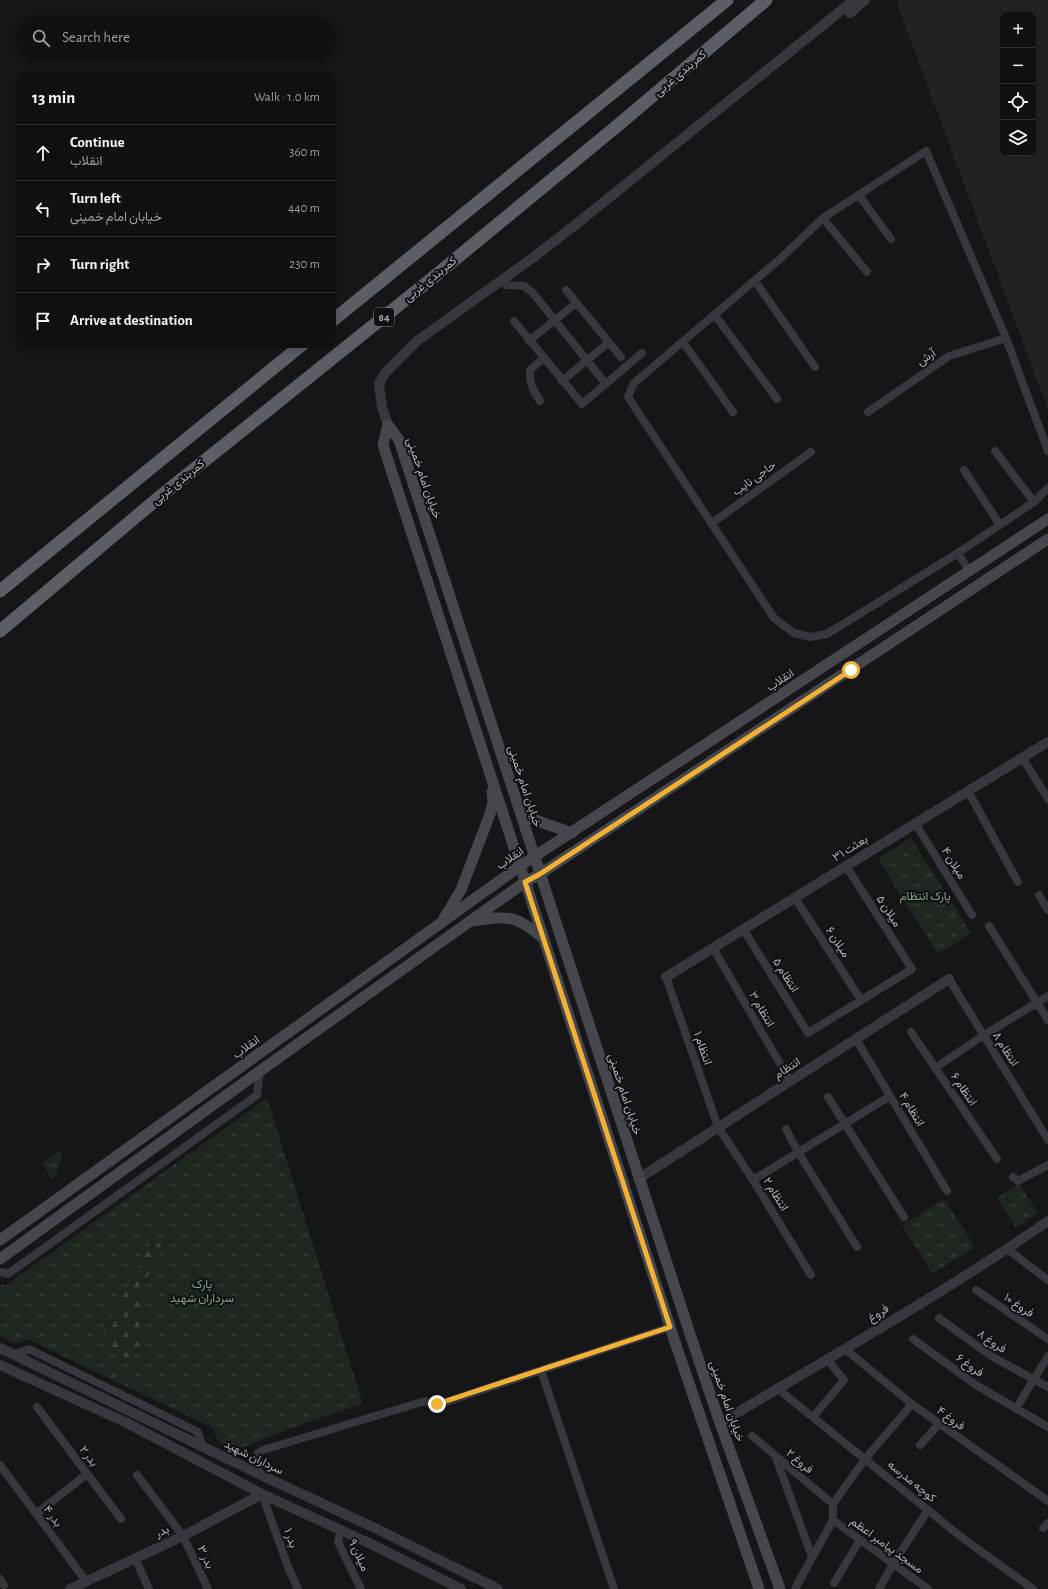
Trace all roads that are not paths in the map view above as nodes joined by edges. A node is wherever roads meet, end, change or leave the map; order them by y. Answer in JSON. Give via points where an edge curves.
{"nodes":[{"id":1,"x":727,"y":0,"type":"edge"},
{"id":2,"x":766,"y":0,"type":"edge"},
{"id":3,"x":854,"y":0,"type":"edge"},
{"id":4,"x":865,"y":0,"type":"edge"},
{"id":5,"x":858,"y":195,"type":"junction"},
{"id":6,"x":823,"y":218,"type":"junction"},
{"id":7,"x":891,"y":239,"type":"dead end"},
{"id":8,"x":867,"y":272,"type":"dead end"},
{"id":9,"x":754,"y":281,"type":"junction"},
{"id":10,"x":506,"y":285,"type":"junction"},
{"id":11,"x":566,"y":290,"type":"dead end"},
{"id":12,"x":576,"y":303,"type":"junction"},
{"id":13,"x":715,"y":315,"type":"junction"},
{"id":14,"x":336,"y":318,"type":"edge"},
{"id":15,"x":554,"y":321,"type":"junction"},
{"id":16,"x":514,"y":322,"type":"dead end"},
{"id":17,"x":1006,"y":338,"type":"junction"},
{"id":18,"x":529,"y":340,"type":"junction"},
{"id":19,"x":608,"y":342,"type":"junction"},
{"id":20,"x":683,"y":342,"type":"junction"},
{"id":21,"x":298,"y":348,"type":"edge"},
{"id":22,"x":642,"y":353,"type":"dead end"},
{"id":23,"x":621,"y":356,"type":"dead end"},
{"id":24,"x":544,"y":358,"type":"junction"},
{"id":25,"x":586,"y":360,"type":"junction"},
{"id":26,"x":397,"y":362,"type":"junction"},
{"id":27,"x":815,"y":367,"type":"dead end"},
{"id":28,"x":562,"y":381,"type":"junction"},
{"id":29,"x":606,"y":384,"type":"junction"},
{"id":30,"x":777,"y":399,"type":"dead end"},
{"id":31,"x":540,"y":401,"type":"dead end"},
{"id":32,"x":733,"y":412,"type":"dead end"},
{"id":33,"x":868,"y":412,"type":"dead end"},
{"id":34,"x":388,"y":425,"type":"junction"},
{"id":35,"x":995,"y":450,"type":"dead end"},
{"id":36,"x":1048,"y":451,"type":"edge"},
{"id":37,"x":811,"y":452,"type":"dead end"},
{"id":38,"x":964,"y":470,"type":"dead end"},
{"id":39,"x":1048,"y":488,"type":"edge"},
{"id":40,"x":1034,"y":502,"type":"junction"},
{"id":41,"x":1048,"y":519,"type":"edge"},
{"id":42,"x":712,"y":523,"type":"junction"},
{"id":43,"x":1000,"y":525,"type":"junction"},
{"id":44,"x":1048,"y":539,"type":"edge"},
{"id":45,"x":958,"y":553,"type":"junction"},
{"id":46,"x":969,"y":571,"type":"junction"},
{"id":47,"x":0,"y":591,"type":"edge"},
{"id":48,"x":0,"y":631,"type":"edge"},
{"id":49,"x":841,"y":655,"type":"junction"},
{"id":50,"x":851,"y":670,"type":"junction"},
{"id":51,"x":1048,"y":742,"type":"edge"},
{"id":52,"x":1022,"y":758,"type":"junction"},
{"id":53,"x":492,"y":779,"type":"junction"},
{"id":54,"x":968,"y":791,"type":"junction"},
{"id":55,"x":1048,"y":800,"type":"edge"},
{"id":56,"x":521,"y":815,"type":"junction"},
{"id":57,"x":915,"y":823,"type":"junction"},
{"id":58,"x":572,"y":833,"type":"junction"},
{"id":59,"x":558,"y":842,"type":"junction"},
{"id":60,"x":567,"y":856,"type":"junction"},
{"id":61,"x":535,"y":857,"type":"junction"},
{"id":62,"x":520,"y":866,"type":"junction"},
{"id":63,"x":846,"y":866,"type":"junction"},
{"id":64,"x":540,"y":874,"type":"junction"},
{"id":65,"x":525,"y":882,"type":"junction"},
{"id":66,"x":1018,"y":882,"type":"dead end"},
{"id":67,"x":1039,"y":895,"type":"dead end"},
{"id":68,"x":795,"y":898,"type":"junction"},
{"id":69,"x":1048,"y":910,"type":"edge"},
{"id":70,"x":972,"y":915,"type":"dead end"},
{"id":71,"x":469,"y":922,"type":"junction"},
{"id":72,"x":440,"y":924,"type":"junction"},
{"id":73,"x":989,"y":926,"type":"dead end"},
{"id":74,"x":743,"y":930,"type":"junction"},
{"id":75,"x":544,"y":939,"type":"junction"},
{"id":76,"x":713,"y":948,"type":"junction"},
{"id":77,"x":666,"y":978,"type":"joint"},
{"id":78,"x":949,"y":979,"type":"joint"},
{"id":79,"x":1048,"y":996,"type":"edge"},
{"id":80,"x":861,"y":1000,"type":"junction"},
{"id":81,"x":1037,"y":1003,"type":"junction"},
{"id":82,"x":1048,"y":1020,"type":"edge"},
{"id":83,"x":910,"y":1032,"type":"dead end"},
{"id":84,"x":984,"y":1036,"type":"junction"},
{"id":85,"x":856,"y":1039,"type":"junction"},
{"id":86,"x":935,"y":1068,"type":"junction"},
{"id":87,"x":260,"y":1071,"type":"junction"},
{"id":88,"x":790,"y":1081,"type":"junction"},
{"id":89,"x":890,"y":1096,"type":"junction"},
{"id":90,"x":828,"y":1097,"type":"dead end"},
{"id":91,"x":845,"y":1123,"type":"junction"},
{"id":92,"x":718,"y":1127,"type":"junction"},
{"id":93,"x":786,"y":1129,"type":"dead end"},
{"id":94,"x":1048,"y":1140,"type":"edge"},
{"id":95,"x":798,"y":1152,"type":"junction"},
{"id":96,"x":997,"y":1159,"type":"dead end"},
{"id":97,"x":1048,"y":1165,"type":"edge"},
{"id":98,"x":1013,"y":1177,"type":"dead end"},
{"id":99,"x":638,"y":1179,"type":"junction"},
{"id":100,"x":753,"y":1180,"type":"junction"},
{"id":101,"x":947,"y":1191,"type":"dead end"},
{"id":102,"x":904,"y":1217,"type":"dead end"},
{"id":103,"x":1048,"y":1221,"type":"edge"},
{"id":104,"x":0,"y":1240,"type":"edge"},
{"id":105,"x":857,"y":1246,"type":"dead end"},
{"id":106,"x":1007,"y":1249,"type":"junction"},
{"id":107,"x":0,"y":1259,"type":"edge"},
{"id":108,"x":0,"y":1272,"type":"edge"},
{"id":109,"x":811,"y":1275,"type":"dead end"},
{"id":110,"x":1048,"y":1280,"type":"edge"},
{"id":111,"x":976,"y":1290,"type":"dead end"},
{"id":112,"x":939,"y":1318,"type":"dead end"},
{"id":113,"x":670,"y":1327,"type":"junction"},
{"id":114,"x":691,"y":1337,"type":"junction"},
{"id":115,"x":913,"y":1339,"type":"dead end"},
{"id":116,"x":1048,"y":1339,"type":"edge"},
{"id":117,"x":675,"y":1342,"type":"junction"},
{"id":118,"x":0,"y":1348,"type":"edge"},
{"id":119,"x":845,"y":1349,"type":"junction"},
{"id":120,"x":1048,"y":1356,"type":"edge"},
{"id":121,"x":827,"y":1359,"type":"junction"},
{"id":122,"x":0,"y":1365,"type":"edge"},
{"id":123,"x":541,"y":1370,"type":"junction"},
{"id":124,"x":1034,"y":1380,"type":"junction"},
{"id":125,"x":1048,"y":1387,"type":"edge"},
{"id":126,"x":778,"y":1389,"type":"junction"},
{"id":127,"x":912,"y":1404,"type":"junction"},
{"id":128,"x":37,"y":1407,"type":"dead end"},
{"id":129,"x":1016,"y":1409,"type":"junction"},
{"id":130,"x":813,"y":1417,"type":"junction"},
{"id":131,"x":720,"y":1423,"type":"junction"},
{"id":132,"x":939,"y":1424,"type":"junction"},
{"id":133,"x":1048,"y":1427,"type":"edge"},
{"id":134,"x":752,"y":1436,"type":"dead end"},
{"id":135,"x":920,"y":1445,"type":"dead end"},
{"id":136,"x":775,"y":1455,"type":"junction"},
{"id":137,"x":865,"y":1459,"type":"junction"},
{"id":138,"x":0,"y":1465,"type":"edge"},
{"id":139,"x":88,"y":1474,"type":"junction"},
{"id":140,"x":137,"y":1475,"type":"dead end"},
{"id":141,"x":261,"y":1475,"type":"junction"},
{"id":142,"x":262,"y":1494,"type":"junction"},
{"id":143,"x":1048,"y":1501,"type":"edge"},
{"id":144,"x":833,"y":1504,"type":"junction"},
{"id":145,"x":928,"y":1510,"type":"junction"},
{"id":146,"x":36,"y":1514,"type":"junction"},
{"id":147,"x":121,"y":1519,"type":"dead end"},
{"id":148,"x":832,"y":1520,"type":"junction"},
{"id":149,"x":376,"y":1529,"type":"junction"},
{"id":150,"x":341,"y":1530,"type":"junction"},
{"id":151,"x":183,"y":1536,"type":"junction"},
{"id":152,"x":860,"y":1540,"type":"junction"},
{"id":153,"x":371,"y":1544,"type":"junction"},
{"id":154,"x":812,"y":1557,"type":"junction"},
{"id":155,"x":135,"y":1558,"type":"junction"},
{"id":156,"x":893,"y":1564,"type":"junction"},
{"id":157,"x":86,"y":1581,"type":"junction"},
{"id":158,"x":834,"y":1583,"type":"dead end"},
{"id":159,"x":451,"y":1586,"type":"edge"},
{"id":160,"x":796,"y":1586,"type":"dead end"},
{"id":161,"x":73,"y":1588,"type":"edge"},
{"id":162,"x":149,"y":1589,"type":"edge"},
{"id":163,"x":208,"y":1589,"type":"edge"},
{"id":164,"x":298,"y":1589,"type":"edge"},
{"id":165,"x":361,"y":1589,"type":"edge"},
{"id":166,"x":461,"y":1589,"type":"edge"},
{"id":167,"x":498,"y":1589,"type":"edge"},
{"id":168,"x":614,"y":1589,"type":"edge"},
{"id":169,"x":759,"y":1589,"type":"edge"},
{"id":170,"x":780,"y":1589,"type":"edge"},
{"id":171,"x":879,"y":1589,"type":"edge"},
{"id":172,"x":927,"y":1589,"type":"edge"},
{"id":173,"x":1033,"y":1589,"type":"edge"}],
"edges":[{"from":1,"to":14,"type":"highway","number":"84"},
{"from":2,"to":48,"type":"highway","name":"کمربندی غربی","number":"84","via":[[611,131],[163,494]]},
{"from":3,"to":26,"type":"street","via":[[584,218],[418,341]]},
{"from":4,"to":10,"type":"street","via":[[594,218]]},
{"from":5,"to":6,"type":"street"},
{"from":5,"to":7,"type":"street"},
{"from":5,"to":17,"type":"street","via":[[926,151]]},
{"from":6,"to":8,"type":"street"},
{"from":6,"to":9,"type":"street"},
{"from":9,"to":13,"type":"street"},
{"from":9,"to":27,"type":"street"},
{"from":10,"to":15,"type":"street","via":[[524,286],[537,298]]},
{"from":10,"to":26,"type":"street"},
{"from":11,"to":12,"type":"street"},
{"from":12,"to":15,"type":"street"},
{"from":12,"to":19,"type":"street"},
{"from":13,"to":20,"type":"street"},
{"from":13,"to":30,"type":"street"},
{"from":15,"to":18,"type":"street"},
{"from":15,"to":25,"type":"street"},
{"from":16,"to":18,"type":"street"},
{"from":17,"to":33,"type":"street","name":"آرش","via":[[949,356]]},
{"from":17,"to":36,"type":"street"},
{"from":18,"to":24,"type":"street"},
{"from":19,"to":23,"type":"street"},
{"from":19,"to":25,"type":"street"},
{"from":20,"to":32,"type":"street"},
{"from":20,"to":42,"type":"street","via":[[634,383],[628,397]]},
{"from":21,"to":47,"type":"highway"},
{"from":22,"to":29,"type":"street"},
{"from":24,"to":28,"type":"street"},
{"from":24,"to":31,"type":"street","via":[[530,370],[529,379]]},
{"from":25,"to":28,"type":"street"},
{"from":25,"to":29,"type":"street"},
{"from":26,"to":34,"type":"street","via":[[385,373],[380,384],[382,407]]},
{"from":28,"to":29,"type":"street","via":[[582,404]]},
{"from":34,"to":53,"type":"main road","via":[[383,445]]},
{"from":34,"to":56,"type":"main road","name":"خیابان امام خمینی","via":[[399,440]]},
{"from":35,"to":40,"type":"street"},
{"from":37,"to":42,"type":"street","name":"حاجی نایب"},
{"from":38,"to":43,"type":"street"},
{"from":39,"to":40,"type":"street"},
{"from":40,"to":43,"type":"street"},
{"from":41,"to":46,"type":"main road","name":"انقلاب"},
{"from":42,"to":45,"type":"street","via":[[774,618],[794,633],[810,637],[827,634]]},
{"from":43,"to":45,"type":"street"},
{"from":44,"to":50,"type":"main road"},
{"from":45,"to":46,"type":"street"},
{"from":46,"to":49,"type":"main road","name":"انقلاب"},
{"from":49,"to":50,"type":"main road"},
{"from":49,"to":58,"type":"main road","name":"انقلاب"},
{"from":50,"to":60,"type":"main road"},
{"from":51,"to":52,"type":"street","name":"بعثت ۳۱"},
{"from":52,"to":54,"type":"street","name":"بعثت ۳۱"},
{"from":52,"to":55,"type":"street"},
{"from":53,"to":62,"type":"main road"},
{"from":53,"to":72,"type":"main road","via":[[493,802],[490,814],[461,890]]},
{"from":54,"to":57,"type":"street","name":"بعثت ۳۱"},
{"from":54,"to":66,"type":"street"},
{"from":56,"to":58,"type":"main road"},
{"from":56,"to":61,"type":"main road","name":"خیابان امام خمینی"},
{"from":57,"to":63,"type":"street","name":"بعثت ۳۱"},
{"from":57,"to":70,"type":"street","name":"میلان ۴"},
{"from":58,"to":59,"type":"main road","name":"انقلاب"},
{"from":59,"to":60,"type":"main road"},
{"from":59,"to":61,"type":"main road","name":"انقلاب"},
{"from":60,"to":64,"type":"main road"},
{"from":61,"to":62,"type":"main road","name":"انقلاب"},
{"from":61,"to":64,"type":"main road","name":"خیابان امام خمینی"},
{"from":62,"to":65,"type":"main road"},
{"from":62,"to":72,"type":"main road","name":"انقلاب"},
{"from":63,"to":68,"type":"street","name":"بعثت ۳۱"},
{"from":63,"to":80,"type":"street","name":"میلان ۵","via":[[912,969]]},
{"from":64,"to":65,"type":"main road"},
{"from":64,"to":99,"type":"main road","name":"خیابان امام خمینی"},
{"from":65,"to":71,"type":"main road"},
{"from":65,"to":75,"type":"main road"},
{"from":67,"to":69,"type":"street"},
{"from":68,"to":74,"type":"street","name":"بعثت ۳۱"},
{"from":68,"to":80,"type":"street","name":"میلان ۶"},
{"from":71,"to":75,"type":"main road","via":[[498,917],[514,918],[528,925]]},
{"from":71,"to":87,"type":"main road"},
{"from":72,"to":104,"type":"main road","name":"انقلاب"},
{"from":73,"to":81,"type":"street"},
{"from":74,"to":76,"type":"street","name":"بعثت ۳۱"},
{"from":74,"to":80,"type":"street","name":"انتظام ۵","via":[[808,1033]]},
{"from":75,"to":113,"type":"main road"},
{"from":76,"to":77,"type":"street","name":"بعثت ۳۱"},
{"from":76,"to":88,"type":"street","name":"انتظام ۳"},
{"from":77,"to":92,"type":"street","name":"انتظام ۱"},
{"from":78,"to":84,"type":"street","name":"انتظام ۸"},
{"from":78,"to":85,"type":"street","name":"انتظام"},
{"from":79,"to":81,"type":"street"},
{"from":81,"to":82,"type":"street"},
{"from":81,"to":84,"type":"street"},
{"from":83,"to":86,"type":"street","name":"انتظام ۶"},
{"from":84,"to":86,"type":"street"},
{"from":84,"to":94,"type":"street","name":"انتظام ۸"},
{"from":85,"to":88,"type":"street","name":"انتظام"},
{"from":85,"to":89,"type":"street","name":"انتظام ۴"},
{"from":86,"to":96,"type":"street","name":"انتظام ۶"},
{"from":87,"to":107,"type":"main road"},
{"from":87,"to":108,"type":"street","via":[[257,1095],[8,1274]]},
{"from":88,"to":92,"type":"street","name":"انتظام"},
{"from":89,"to":91,"type":"street"},
{"from":89,"to":101,"type":"street","name":"انتظام ۴"},
{"from":90,"to":91,"type":"street"},
{"from":91,"to":95,"type":"street"},
{"from":91,"to":102,"type":"street"},
{"from":92,"to":99,"type":"street","name":"انتظام"},
{"from":92,"to":100,"type":"street","name":"انتظام ۲"},
{"from":93,"to":95,"type":"street"},
{"from":95,"to":100,"type":"street"},
{"from":95,"to":105,"type":"street"},
{"from":97,"to":98,"type":"street","via":[[1018,1181]]},
{"from":99,"to":114,"type":"main road","name":"خیابان امام خمینی"},
{"from":100,"to":109,"type":"street","name":"انتظام ۲"},
{"from":103,"to":106,"type":"street","name":"فروغ"},
{"from":106,"to":110,"type":"street"},
{"from":106,"to":119,"type":"street","name":"فروغ"},
{"from":111,"to":116,"type":"street","name":"فروغ ۱۰"},
{"from":112,"to":124,"type":"street","name":"فروغ ۸","via":[[990,1356]]},
{"from":113,"to":117,"type":"main road"},
{"from":113,"to":123,"type":"street"},
{"from":114,"to":117,"type":"main road"},
{"from":114,"to":131,"type":"main road","name":"خیابان امام خمینی"},
{"from":115,"to":129,"type":"street","name":"فروغ ۶","via":[[976,1385]]},
{"from":117,"to":169,"type":"main road"},
{"from":118,"to":141,"type":"street","name":"سرداران شهید"},
{"from":119,"to":121,"type":"street","name":"فروغ"},
{"from":119,"to":127,"type":"street","name":"فروغ ۴"},
{"from":120,"to":124,"type":"street"},
{"from":121,"to":126,"type":"street","name":"فروغ"},
{"from":121,"to":130,"type":"street","via":[[844,1380]]},
{"from":122,"to":142,"type":"street","via":[[125,1422]]},
{"from":123,"to":141,"type":"street","via":[[437,1404],[425,1401],[263,1450],[256,1458]]},
{"from":123,"to":168,"type":"street"},
{"from":124,"to":125,"type":"street","name":"فروغ ۸"},
{"from":124,"to":129,"type":"street"},
{"from":126,"to":130,"type":"street","name":"کوچه مدرسه"},
{"from":126,"to":131,"type":"street","name":"فروغ"},
{"from":127,"to":132,"type":"street","name":"فروغ ۴"},
{"from":127,"to":137,"type":"street"},
{"from":128,"to":139,"type":"street","name":"بدر ۲"},
{"from":129,"to":133,"type":"street","name":"فروغ ۶"},
{"from":130,"to":137,"type":"street","name":"کوچه مدرسه"},
{"from":131,"to":170,"type":"main road","name":"خیابان امام خمینی"},
{"from":132,"to":135,"type":"street"},
{"from":132,"to":143,"type":"street","name":"فروغ ۴"},
{"from":134,"to":136,"type":"street","name":"فروغ ۲"},
{"from":136,"to":144,"type":"street","name":"فروغ ۲"},
{"from":136,"to":154,"type":"street"},
{"from":137,"to":144,"type":"street"},
{"from":137,"to":145,"type":"street","name":"کوچه مدرسه"},
{"from":138,"to":146,"type":"street","name":"بدر ۴"},
{"from":139,"to":146,"type":"street"},
{"from":139,"to":147,"type":"street","name":"بدر ۲"},
{"from":140,"to":151,"type":"street","name":"بدر ۳"},
{"from":141,"to":149,"type":"street","name":"سرداران شهید"},
{"from":142,"to":150,"type":"street"},
{"from":142,"to":151,"type":"street","name":"بدر"},
{"from":142,"to":164,"type":"street","name":"بدر ۱"},
{"from":144,"to":148,"type":"street"},
{"from":145,"to":156,"type":"street"},
{"from":145,"to":173,"type":"street","name":"کوچه مدرسه"},
{"from":146,"to":157,"type":"street","name":"بدر ۴"},
{"from":148,"to":152,"type":"street","name":"مسجد پیامبر اعظم"},
{"from":148,"to":154,"type":"street"},
{"from":149,"to":153,"type":"street"},
{"from":149,"to":167,"type":"street","name":"سرداران شهید"},
{"from":150,"to":153,"type":"street"},
{"from":150,"to":165,"type":"street","name":"میلان ۹","via":[[338,1542]]},
{"from":151,"to":155,"type":"street","name":"بدر"},
{"from":151,"to":163,"type":"street","name":"بدر ۳"},
{"from":152,"to":156,"type":"street","name":"مسجد پیامبر اعظم"},
{"from":152,"to":158,"type":"street"},
{"from":153,"to":159,"type":"street"},
{"from":154,"to":160,"type":"street"},
{"from":155,"to":157,"type":"street","name":"بدر"},
{"from":155,"to":162,"type":"street"},
{"from":156,"to":171,"type":"street"},
{"from":156,"to":172,"type":"street","name":"مسجد پیامبر اعظم"},
{"from":157,"to":161,"type":"street","name":"بدر"},
{"from":159,"to":166,"type":"street"}]}
